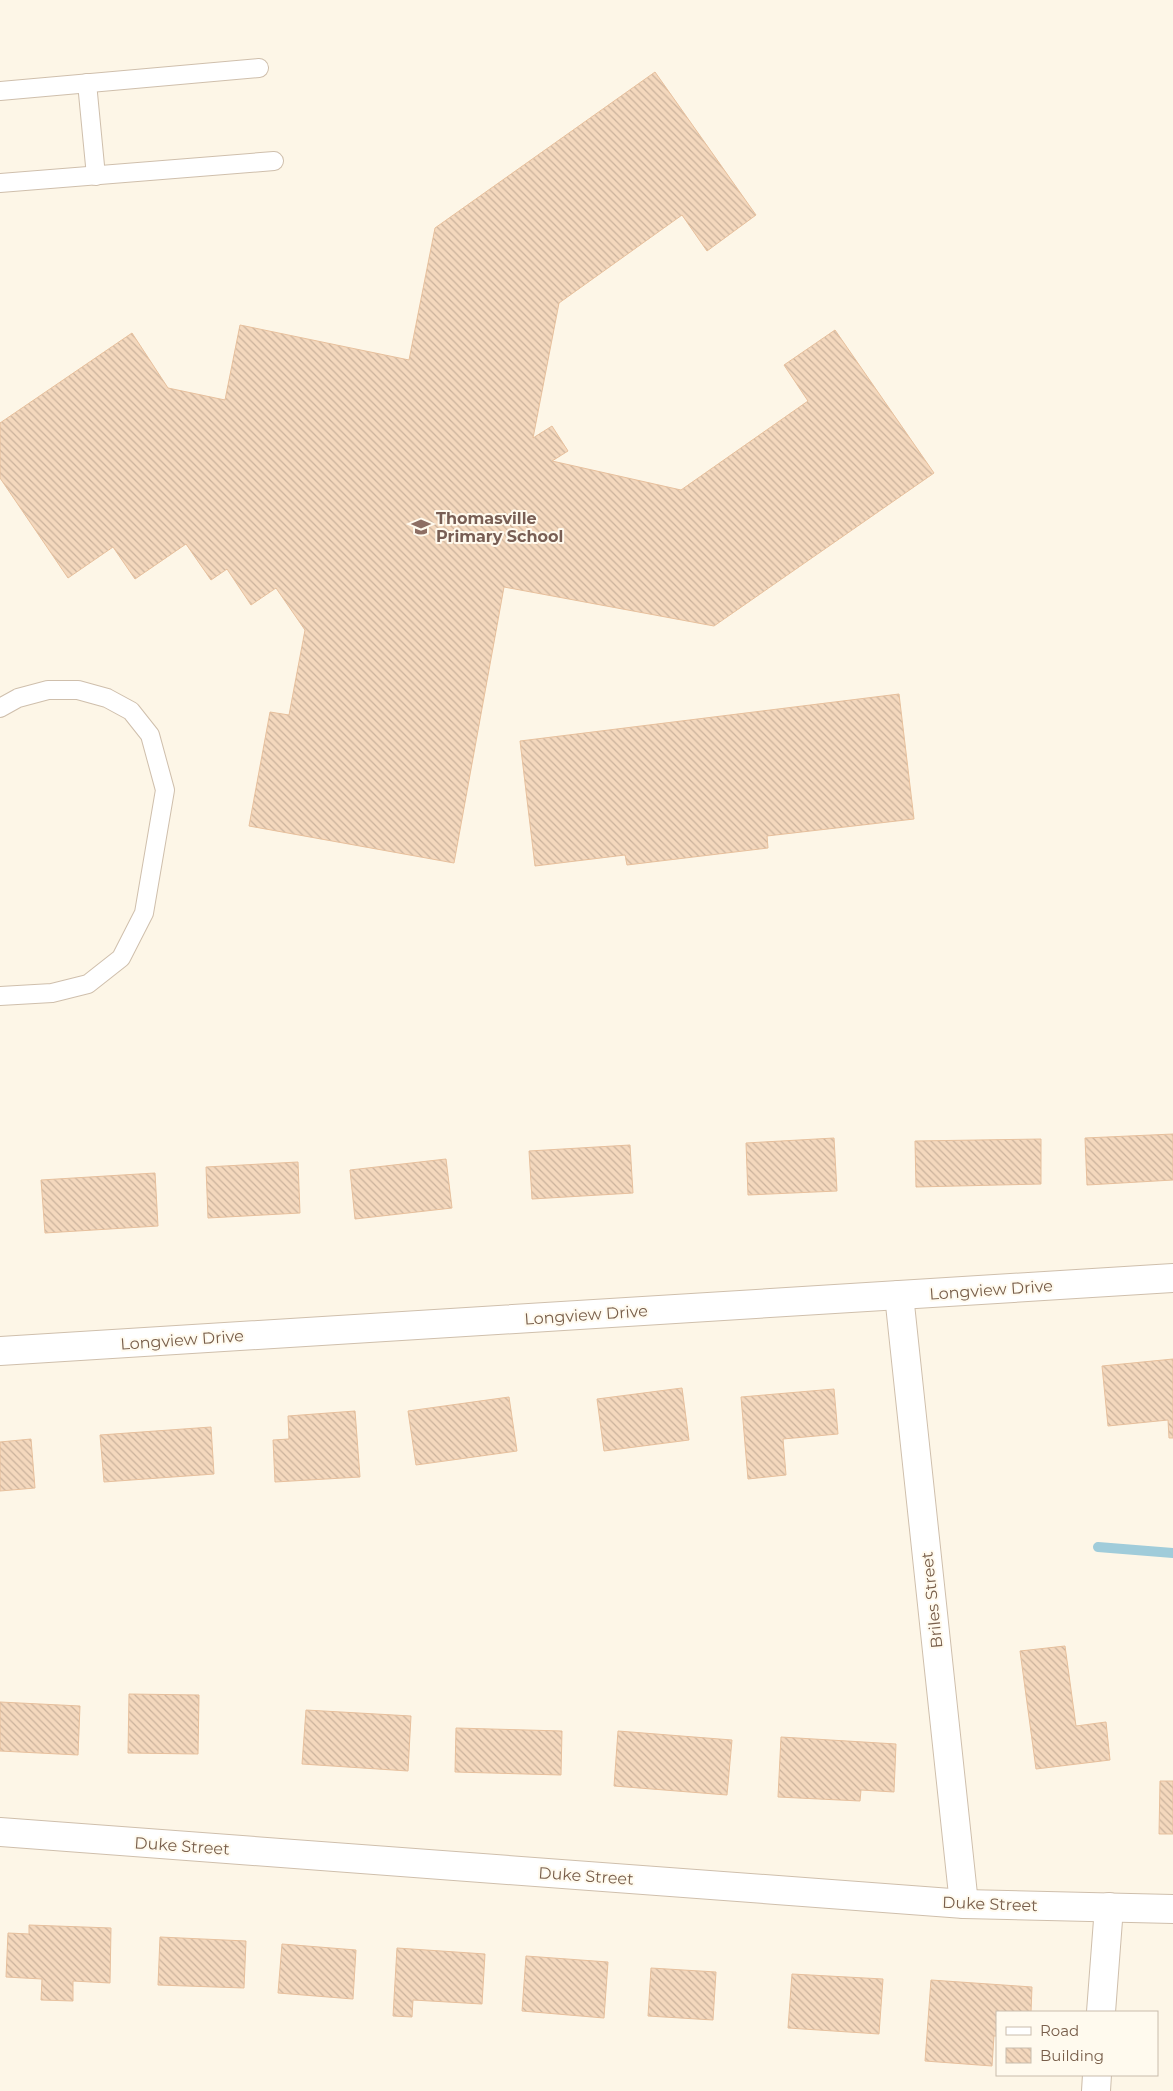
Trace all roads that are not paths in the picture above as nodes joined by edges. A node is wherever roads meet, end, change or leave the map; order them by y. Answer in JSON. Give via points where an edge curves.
{"nodes":[{"id":1,"x":259,"y":68,"type":"dead end"},
{"id":2,"x":87,"y":83,"type":"junction"},
{"id":3,"x":0,"y":91,"type":"edge"},
{"id":4,"x":274,"y":161,"type":"dead end"},
{"id":5,"x":96,"y":176,"type":"junction"},
{"id":6,"x":0,"y":183,"type":"edge"},
{"id":7,"x":0,"y":708,"type":"edge"},
{"id":8,"x":0,"y":996,"type":"edge"},
{"id":9,"x":1173,"y":1278,"type":"edge"},
{"id":10,"x":899,"y":1295,"type":"junction"},
{"id":11,"x":0,"y":1351,"type":"edge"},
{"id":12,"x":0,"y":1832,"type":"edge"},
{"id":13,"x":964,"y":1904,"type":"junction"},
{"id":14,"x":1109,"y":1907,"type":"junction"},
{"id":15,"x":1173,"y":1909,"type":"edge"},
{"id":16,"x":1101,"y":2011,"type":"edge"},
{"id":17,"x":1097,"y":2076,"type":"edge"},
{"id":18,"x":1096,"y":2091,"type":"edge"}],
"edges":[{"from":1,"to":2,"type":"lane"},
{"from":2,"to":3,"type":"lane"},
{"from":2,"to":5,"type":"lane"},
{"from":4,"to":5,"type":"lane"},
{"from":5,"to":6,"type":"lane"},
{"from":7,"to":8,"type":"lane","via":[[18,698],[48,690],[78,690],[106,698],[131,711],[150,735],[165,790],[144,913],[121,958],[88,984],[52,993]]},
{"from":9,"to":10,"type":"street","name":"Longview Drive"},
{"from":10,"to":11,"type":"street","name":"Longview Drive"},
{"from":10,"to":13,"type":"street","name":"Briles Street"},
{"from":12,"to":13,"type":"street","name":"Duke Street"},
{"from":13,"to":14,"type":"street","name":"Duke Street"},
{"from":14,"to":15,"type":"street","name":"Duke Street"},
{"from":14,"to":16,"type":"street"},
{"from":17,"to":18,"type":"street"}]}
